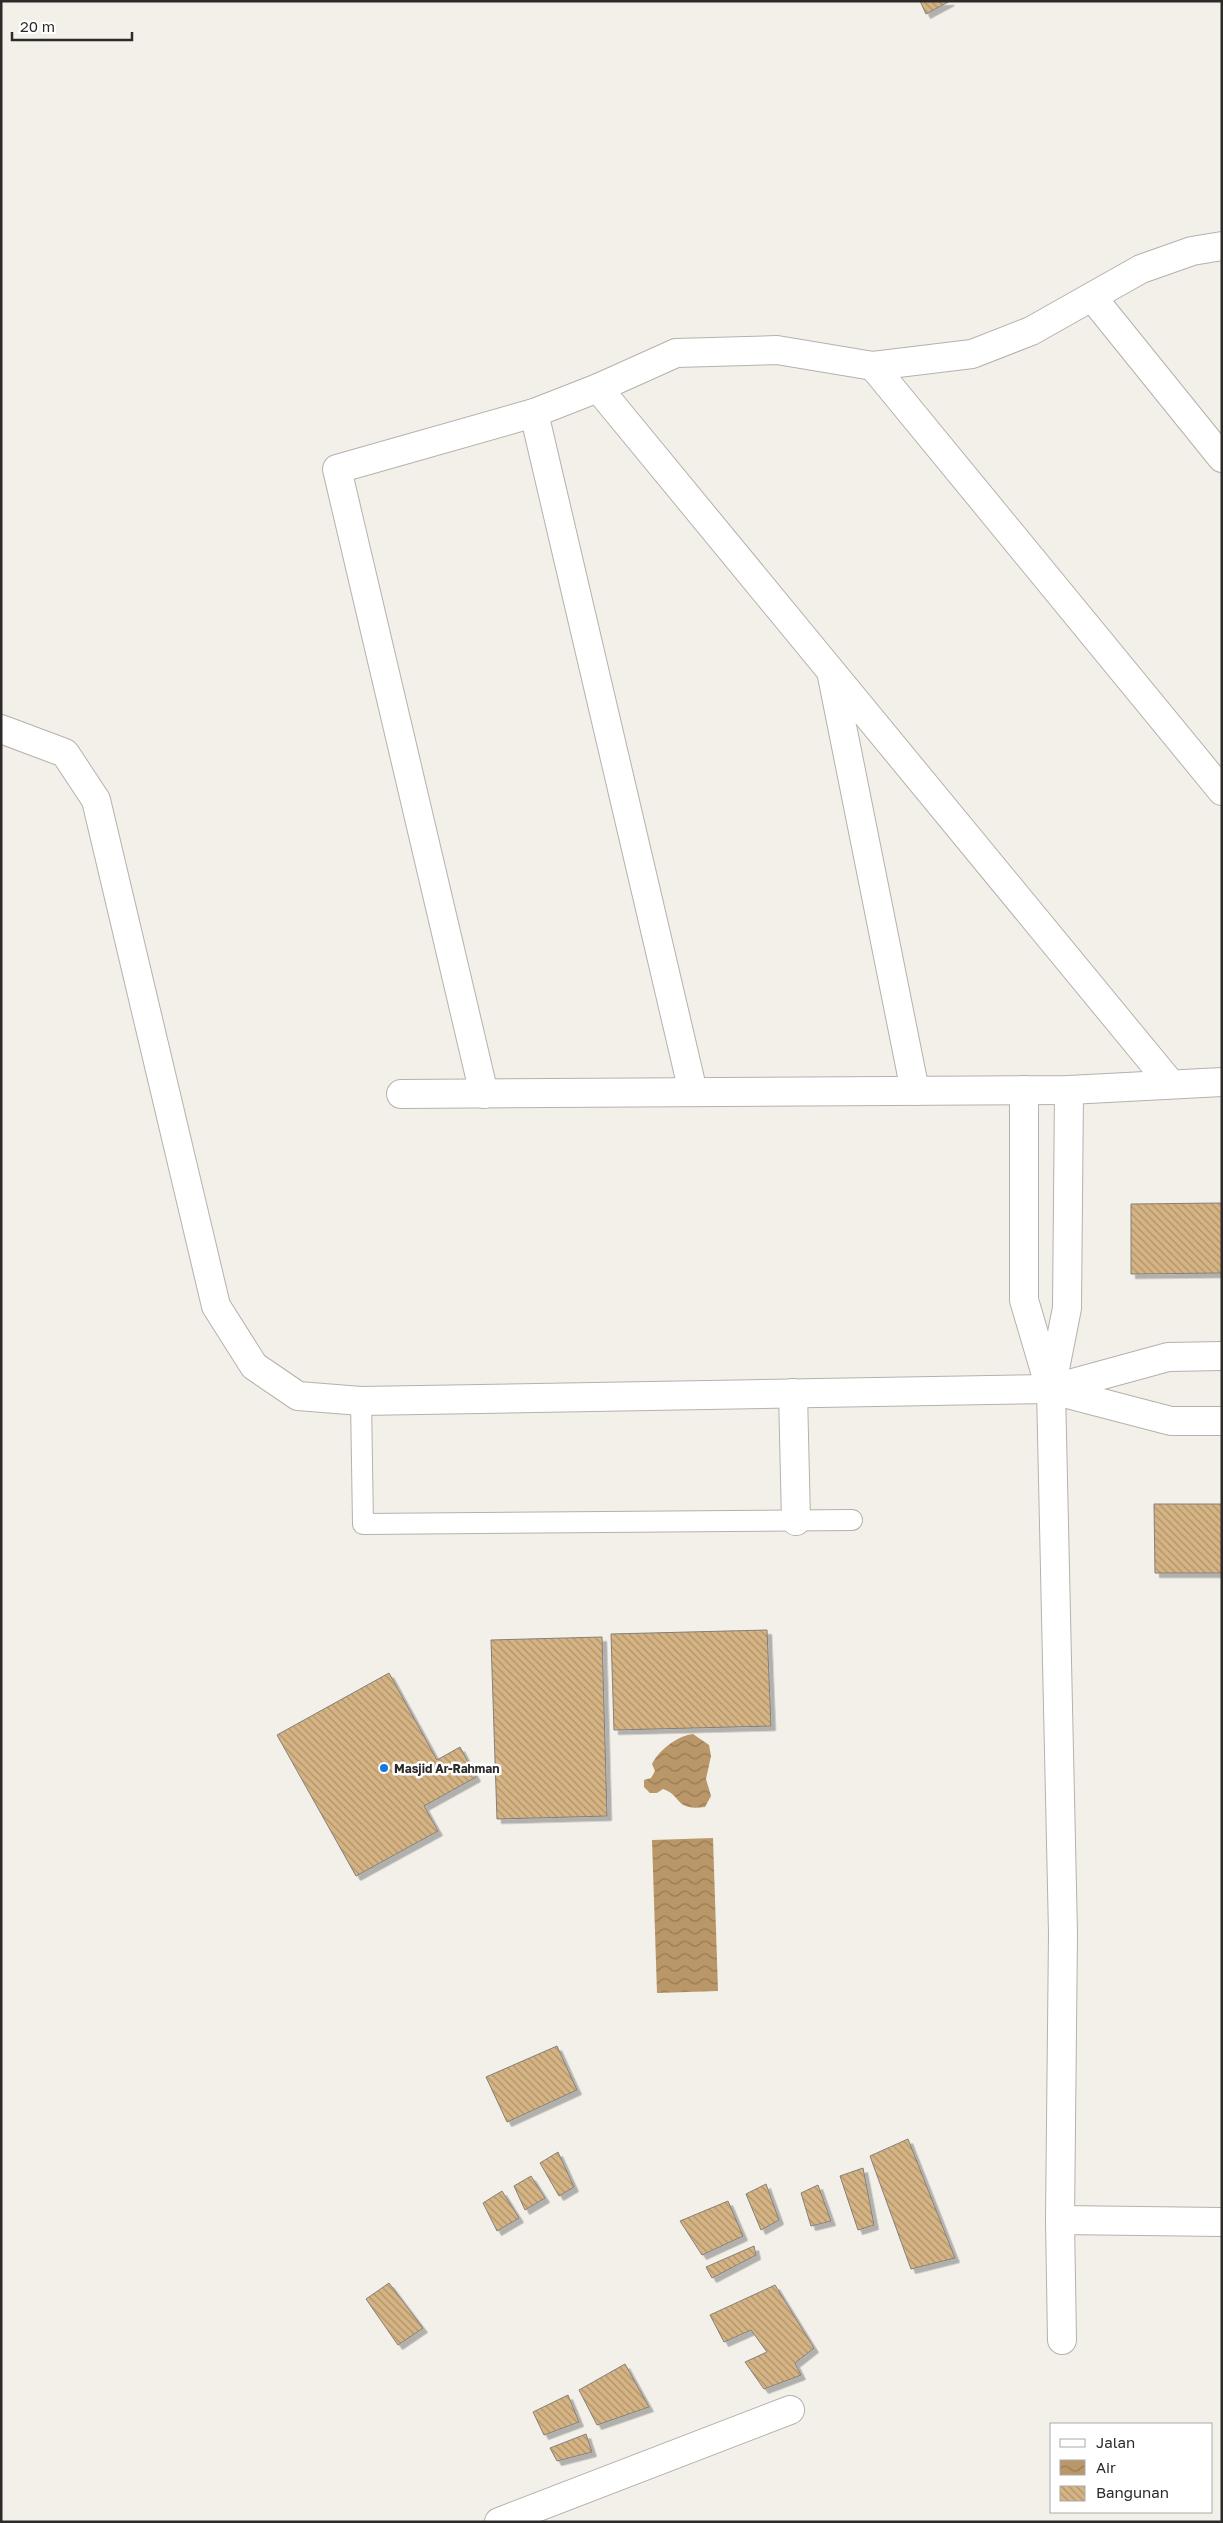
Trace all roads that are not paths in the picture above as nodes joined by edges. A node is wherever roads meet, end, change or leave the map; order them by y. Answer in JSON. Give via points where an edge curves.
{"nodes":[{"id":1,"x":1222,"y":246,"type":"edge"},
{"id":2,"x":1092,"y":297,"type":"junction"},
{"id":3,"x":873,"y":366,"type":"junction"},
{"id":4,"x":598,"y":388,"type":"junction"},
{"id":5,"x":534,"y":413,"type":"junction"},
{"id":6,"x":1222,"y":458,"type":"edge"},
{"id":7,"x":831,"y":672,"type":"junction"},
{"id":8,"x":1,"y":729,"type":"edge"},
{"id":9,"x":1222,"y":791,"type":"edge"},
{"id":10,"x":1222,"y":1082,"type":"edge"},
{"id":11,"x":1170,"y":1083,"type":"junction"},
{"id":12,"x":1024,"y":1090,"type":"junction"},
{"id":13,"x":1070,"y":1090,"type":"junction"},
{"id":14,"x":915,"y":1091,"type":"junction"},
{"id":15,"x":693,"y":1092,"type":"junction"},
{"id":16,"x":401,"y":1094,"type":"dead end"},
{"id":17,"x":484,"y":1094,"type":"junction"},
{"id":18,"x":1222,"y":1356,"type":"edge"},
{"id":19,"x":1051,"y":1389,"type":"junction"},
{"id":20,"x":793,"y":1393,"type":"junction"},
{"id":21,"x":361,"y":1401,"type":"junction"},
{"id":22,"x":1222,"y":1421,"type":"edge"},
{"id":23,"x":796,"y":1520,"type":"junction"},
{"id":24,"x":852,"y":1520,"type":"dead end"},
{"id":25,"x":1060,"y":2220,"type":"junction"},
{"id":26,"x":1222,"y":2222,"type":"edge"},
{"id":27,"x":1062,"y":2340,"type":"dead end"},
{"id":28,"x":790,"y":2410,"type":"dead end"},
{"id":29,"x":499,"y":2522,"type":"edge"}],
"edges":[{"from":1,"to":2,"type":"street","via":[[1192,251],[1141,269]]},
{"from":2,"to":3,"type":"street","via":[[1031,331],[972,354]]},
{"from":2,"to":6,"type":"street"},
{"from":3,"to":4,"type":"street","via":[[777,350],[676,353]]},
{"from":3,"to":9,"type":"street"},
{"from":4,"to":5,"type":"street"},
{"from":4,"to":7,"type":"street"},
{"from":5,"to":15,"type":"street"},
{"from":5,"to":17,"type":"street","via":[[337,469]]},
{"from":7,"to":11,"type":"street"},
{"from":7,"to":14,"type":"street"},
{"from":8,"to":21,"type":"street","via":[[65,753],[96,800],[216,1306],[254,1366],[298,1396]]},
{"from":10,"to":11,"type":"street"},
{"from":11,"to":13,"type":"street"},
{"from":12,"to":13,"type":"street"},
{"from":12,"to":14,"type":"street"},
{"from":12,"to":19,"type":"street","via":[[1024,1300]]},
{"from":13,"to":19,"type":"street","via":[[1068,1308]]},
{"from":14,"to":15,"type":"street"},
{"from":15,"to":17,"type":"street"},
{"from":16,"to":17,"type":"street"},
{"from":18,"to":19,"type":"street","via":[[1168,1357]]},
{"from":19,"to":20,"type":"street"},
{"from":19,"to":22,"type":"street","via":[[1171,1421]]},
{"from":19,"to":25,"type":"street","via":[[1063,1933]]},
{"from":20,"to":21,"type":"street"},
{"from":20,"to":23,"type":"street"},
{"from":21,"to":23,"type":"lane","via":[[363,1524]]},
{"from":23,"to":24,"type":"lane"},
{"from":25,"to":26,"type":"street"},
{"from":25,"to":27,"type":"street"},
{"from":28,"to":29,"type":"street"}]}
